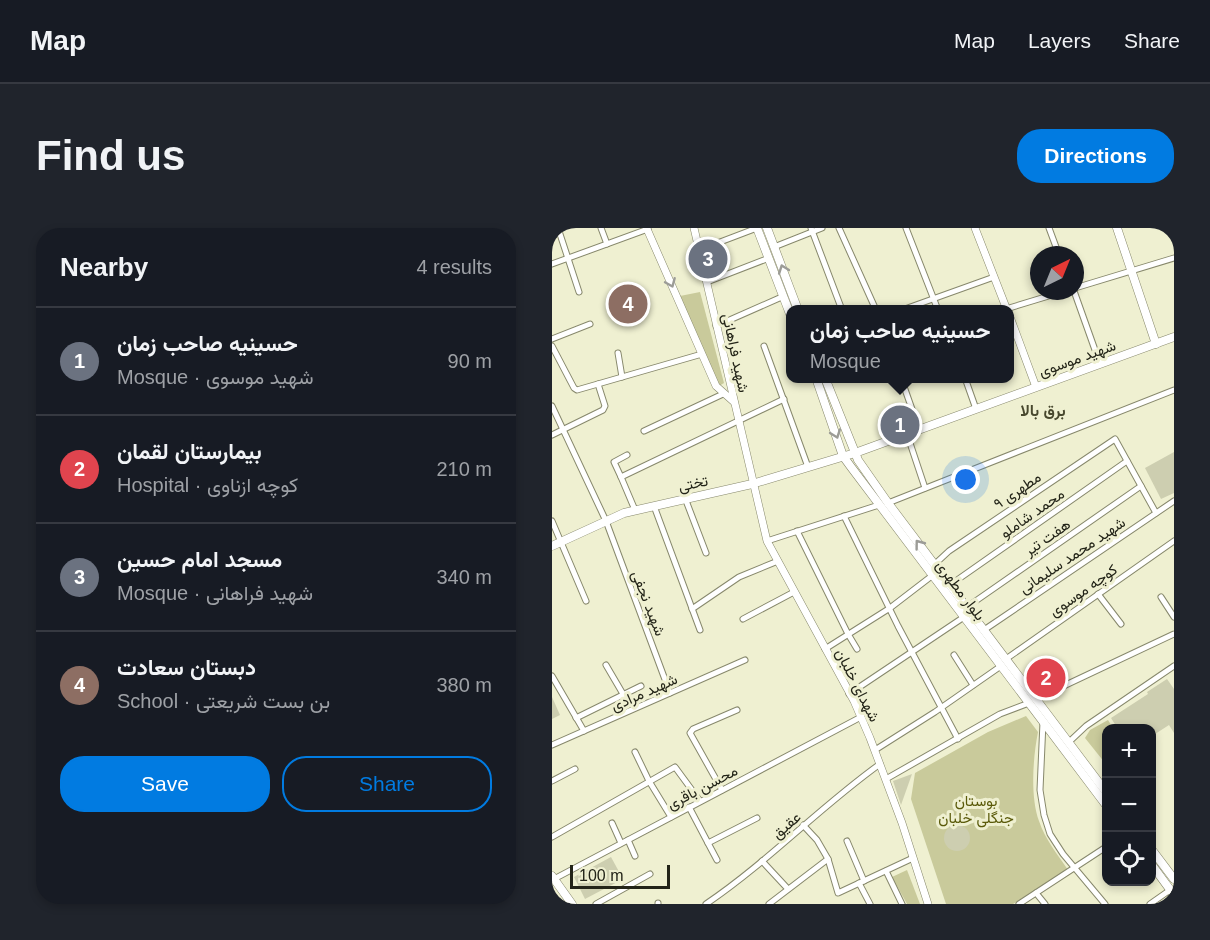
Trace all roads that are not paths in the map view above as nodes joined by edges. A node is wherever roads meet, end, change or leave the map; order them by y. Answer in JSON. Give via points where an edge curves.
{"nodes":[{"id":1,"x":558,"y":228,"type":"edge"},
{"id":2,"x":601,"y":228,"type":"edge"},
{"id":3,"x":648,"y":228,"type":"edge"},
{"id":4,"x":694,"y":228,"type":"edge"},
{"id":5,"x":757,"y":228,"type":"edge"},
{"id":6,"x":767,"y":228,"type":"edge"},
{"id":7,"x":822,"y":228,"type":"edge"},
{"id":8,"x":839,"y":228,"type":"edge"},
{"id":9,"x":906,"y":228,"type":"edge"},
{"id":10,"x":975,"y":228,"type":"edge"},
{"id":11,"x":1049,"y":228,"type":"edge"},
{"id":12,"x":1117,"y":228,"type":"edge"},
{"id":13,"x":812,"y":230,"type":"edge"},
{"id":14,"x":607,"y":244,"type":"junction"},
{"id":15,"x":1056,"y":246,"type":"edge"},
{"id":16,"x":774,"y":247,"type":"junction"},
{"id":17,"x":699,"y":250,"type":"junction"},
{"id":18,"x":569,"y":258,"type":"junction"},
{"id":19,"x":769,"y":258,"type":"junction"},
{"id":20,"x":1174,"y":258,"type":"edge"},
{"id":21,"x":552,"y":264,"type":"edge"},
{"id":22,"x":1132,"y":271,"type":"junction"},
{"id":23,"x":994,"y":277,"type":"junction"},
{"id":24,"x":707,"y":282,"type":"junction"},
{"id":25,"x":1084,"y":287,"type":"edge"},
{"id":26,"x":579,"y":292,"type":"dead end"},
{"id":27,"x":784,"y":296,"type":"junction"},
{"id":28,"x":933,"y":298,"type":"junction"},
{"id":29,"x":1036,"y":300,"type":"edge"},
{"id":30,"x":1078,"y":300,"type":"edge"},
{"id":31,"x":787,"y":305,"type":"edge"},
{"id":32,"x":796,"y":305,"type":"edge"},
{"id":33,"x":840,"y":305,"type":"edge"},
{"id":34,"x":874,"y":305,"type":"edge"},
{"id":35,"x":913,"y":305,"type":"edge"},
{"id":36,"x":936,"y":305,"type":"edge"},
{"id":37,"x":1004,"y":305,"type":"edge"},
{"id":38,"x":1014,"y":307,"type":"edge"},
{"id":39,"x":591,"y":324,"type":"dead end"},
{"id":40,"x":716,"y":326,"type":"junction"},
{"id":41,"x":1014,"y":328,"type":"edge"},
{"id":42,"x":1174,"y":338,"type":"edge"},
{"id":43,"x":552,"y":339,"type":"edge"},
{"id":44,"x":1156,"y":344,"type":"junction"},
{"id":45,"x":552,"y":345,"type":"edge"},
{"id":46,"x":764,"y":346,"type":"dead end"},
{"id":47,"x":618,"y":352,"type":"dead end"},
{"id":48,"x":702,"y":354,"type":"junction"},
{"id":49,"x":1100,"y":364,"type":"junction"},
{"id":50,"x":622,"y":376,"type":"junction"},
{"id":51,"x":818,"y":383,"type":"edge"},
{"id":52,"x":827,"y":383,"type":"edge"},
{"id":53,"x":903,"y":383,"type":"edge"},
{"id":54,"x":967,"y":383,"type":"edge"},
{"id":55,"x":598,"y":384,"type":"junction"},
{"id":56,"x":1036,"y":387,"type":"junction"},
{"id":57,"x":1174,"y":390,"type":"edge"},
{"id":58,"x":723,"y":394,"type":"junction"},
{"id":59,"x":784,"y":399,"type":"junction"},
{"id":60,"x":734,"y":402,"type":"junction"},
{"id":61,"x":552,"y":406,"type":"edge"},
{"id":62,"x":976,"y":409,"type":"junction"},
{"id":63,"x":738,"y":422,"type":"junction"},
{"id":64,"x":919,"y":429,"type":"junction"},
{"id":65,"x":563,"y":430,"type":"junction"},
{"id":66,"x":644,"y":431,"type":"dead end"},
{"id":67,"x":907,"y":434,"type":"junction"},
{"id":68,"x":552,"y":435,"type":"edge"},
{"id":69,"x":855,"y":453,"type":"junction"},
{"id":70,"x":627,"y":455,"type":"dead end"},
{"id":71,"x":843,"y":456,"type":"junction"},
{"id":72,"x":1127,"y":461,"type":"junction"},
{"id":73,"x":808,"y":467,"type":"junction"},
{"id":74,"x":621,"y":477,"type":"junction"},
{"id":75,"x":752,"y":484,"type":"junction"},
{"id":76,"x":1141,"y":486,"type":"junction"},
{"id":77,"x":924,"y":488,"type":"junction"},
{"id":78,"x":685,"y":498,"type":"junction"},
{"id":79,"x":1174,"y":501,"type":"edge"},
{"id":80,"x":888,"y":503,"type":"junction"},
{"id":81,"x":879,"y":505,"type":"junction"},
{"id":82,"x":654,"y":506,"type":"junction"},
{"id":83,"x":635,"y":510,"type":"junction"},
{"id":84,"x":1156,"y":513,"type":"junction"},
{"id":85,"x":844,"y":516,"type":"junction"},
{"id":86,"x":552,"y":521,"type":"edge"},
{"id":87,"x":606,"y":521,"type":"junction"},
{"id":88,"x":797,"y":531,"type":"junction"},
{"id":89,"x":561,"y":541,"type":"junction"},
{"id":90,"x":767,"y":541,"type":"junction"},
{"id":91,"x":1174,"y":541,"type":"edge"},
{"id":92,"x":552,"y":546,"type":"edge"},
{"id":93,"x":706,"y":553,"type":"dead end"},
{"id":94,"x":778,"y":561,"type":"junction"},
{"id":95,"x":934,"y":564,"type":"junction"},
{"id":96,"x":933,"y":575,"type":"junction"},
{"id":97,"x":950,"y":585,"type":"junction"},
{"id":98,"x":795,"y":592,"type":"junction"},
{"id":99,"x":1098,"y":594,"type":"junction"},
{"id":100,"x":1161,"y":597,"type":"dead end"},
{"id":101,"x":586,"y":601,"type":"dead end"},
{"id":102,"x":967,"y":607,"type":"junction"},
{"id":103,"x":890,"y":608,"type":"junction"},
{"id":104,"x":692,"y":609,"type":"junction"},
{"id":105,"x":964,"y":617,"type":"junction"},
{"id":106,"x":1174,"y":617,"type":"edge"},
{"id":107,"x":743,"y":619,"type":"dead end"},
{"id":108,"x":1121,"y":624,"type":"dead end"},
{"id":109,"x":700,"y":630,"type":"dead end"},
{"id":110,"x":984,"y":630,"type":"junction"},
{"id":111,"x":848,"y":634,"type":"junction"},
{"id":112,"x":1174,"y":634,"type":"edge"},
{"id":113,"x":825,"y":649,"type":"junction"},
{"id":114,"x":857,"y":649,"type":"dead end"},
{"id":115,"x":912,"y":653,"type":"junction"},
{"id":116,"x":954,"y":655,"type":"dead end"},
{"id":117,"x":745,"y":660,"type":"dead end"},
{"id":118,"x":1004,"y":662,"type":"junction"},
{"id":119,"x":606,"y":665,"type":"dead end"},
{"id":120,"x":1174,"y":666,"type":"edge"},
{"id":121,"x":552,"y":676,"type":"edge"},
{"id":122,"x":641,"y":686,"type":"dead end"},
{"id":123,"x":973,"y":686,"type":"junction"},
{"id":124,"x":670,"y":693,"type":"junction"},
{"id":125,"x":623,"y":694,"type":"junction"},
{"id":126,"x":849,"y":694,"type":"junction"},
{"id":127,"x":1033,"y":701,"type":"junction"},
{"id":128,"x":941,"y":708,"type":"junction"},
{"id":129,"x":737,"y":710,"type":"dead end"},
{"id":130,"x":861,"y":717,"type":"junction"},
{"id":131,"x":576,"y":718,"type":"junction"},
{"id":132,"x":1043,"y":721,"type":"junction"},
{"id":133,"x":584,"y":731,"type":"junction"},
{"id":134,"x":958,"y":739,"type":"junction"},
{"id":135,"x":1069,"y":742,"type":"junction"},
{"id":136,"x":552,"y":745,"type":"edge"},
{"id":137,"x":875,"y":750,"type":"junction"},
{"id":138,"x":635,"y":752,"type":"dead end"},
{"id":139,"x":880,"y":764,"type":"junction"},
{"id":140,"x":575,"y":769,"type":"dead end"},
{"id":141,"x":886,"y":779,"type":"junction"},
{"id":142,"x":552,"y":781,"type":"edge"},
{"id":143,"x":650,"y":782,"type":"junction"},
{"id":144,"x":1102,"y":785,"type":"edge"},
{"id":145,"x":722,"y":790,"type":"junction"},
{"id":146,"x":1102,"y":798,"type":"edge"},
{"id":147,"x":700,"y":801,"type":"junction"},
{"id":148,"x":689,"y":807,"type":"junction"},
{"id":149,"x":671,"y":817,"type":"junction"},
{"id":150,"x":757,"y":818,"type":"dead end"},
{"id":151,"x":612,"y":823,"type":"dead end"},
{"id":152,"x":803,"y":825,"type":"junction"},
{"id":153,"x":552,"y":837,"type":"edge"},
{"id":154,"x":628,"y":840,"type":"junction"},
{"id":155,"x":847,"y":841,"type":"dead end"},
{"id":156,"x":621,"y":843,"type":"junction"},
{"id":157,"x":708,"y":843,"type":"junction"},
{"id":158,"x":1102,"y":850,"type":"edge"},
{"id":159,"x":1156,"y":855,"type":"edge"},
{"id":160,"x":635,"y":856,"type":"dead end"},
{"id":161,"x":913,"y":858,"type":"junction"},
{"id":162,"x":828,"y":859,"type":"junction"},
{"id":163,"x":717,"y":860,"type":"dead end"},
{"id":164,"x":762,"y":861,"type":"junction"},
{"id":165,"x":1074,"y":868,"type":"junction"},
{"id":166,"x":1156,"y":870,"type":"edge"},
{"id":167,"x":886,"y":871,"type":"junction"},
{"id":168,"x":650,"y":874,"type":"dead end"},
{"id":169,"x":1174,"y":879,"type":"edge"},
{"id":170,"x":552,"y":880,"type":"edge"},
{"id":171,"x":861,"y":882,"type":"junction"},
{"id":172,"x":788,"y":890,"type":"junction"},
{"id":173,"x":1172,"y":892,"type":"edge"},
{"id":174,"x":1036,"y":893,"type":"junction"},
{"id":175,"x":717,"y":897,"type":"junction"},
{"id":176,"x":572,"y":904,"type":"edge"},
{"id":177,"x":596,"y":904,"type":"edge"},
{"id":178,"x":706,"y":904,"type":"edge"},
{"id":179,"x":721,"y":904,"type":"edge"},
{"id":180,"x":769,"y":904,"type":"edge"},
{"id":181,"x":870,"y":904,"type":"edge"},
{"id":182,"x":902,"y":904,"type":"edge"},
{"id":183,"x":928,"y":904,"type":"edge"},
{"id":184,"x":1020,"y":904,"type":"edge"},
{"id":185,"x":1045,"y":904,"type":"edge"},
{"id":186,"x":1105,"y":904,"type":"edge"},
{"id":187,"x":1150,"y":904,"type":"edge"}],
"edges":[{"from":1,"to":18,"type":"street"},
{"from":2,"to":14,"type":"street"},
{"from":3,"to":14,"type":"street"},
{"from":3,"to":48,"type":"street","name":"شهید فراهانی","one_way":true},
{"from":4,"to":17,"type":"street","name":"شهید فراهانی"},
{"from":5,"to":17,"type":"street"},
{"from":5,"to":19,"type":"main road"},
{"from":6,"to":16,"type":"main road"},
{"from":7,"to":13,"type":"street"},
{"from":8,"to":34,"type":"street"},
{"from":9,"to":28,"type":"street"},
{"from":10,"to":23,"type":"street"},
{"from":11,"to":15,"type":"street"},
{"from":12,"to":22,"type":"main road"},
{"from":13,"to":16,"type":"street"},
{"from":13,"to":33,"type":"street"},
{"from":14,"to":18,"type":"street"},
{"from":32,"to":16,"type":"main road","one_way":true},
{"from":17,"to":24,"type":"street","name":"شهید فراهانی"},
{"from":18,"to":21,"type":"street"},
{"from":18,"to":26,"type":"street"},
{"from":19,"to":24,"type":"street"},
{"from":19,"to":27,"type":"main road"},
{"from":20,"to":22,"type":"street"},
{"from":22,"to":25,"type":"street"},
{"from":22,"to":44,"type":"main road"},
{"from":23,"to":28,"type":"street"},
{"from":23,"to":37,"type":"street"},
{"from":24,"to":40,"type":"street","name":"شهید فراهانی"},
{"from":27,"to":31,"type":"main road"},
{"from":27,"to":40,"type":"street"},
{"from":28,"to":35,"type":"street"},
{"from":28,"to":36,"type":"street"},
{"from":29,"to":38,"type":"street"},
{"from":30,"to":49,"type":"street"},
{"from":39,"to":43,"type":"street"},
{"from":40,"to":60,"type":"street","name":"شهید فراهانی"},
{"from":41,"to":56,"type":"street"},
{"from":42,"to":44,"type":"main road","name":"شهید موسوی"},
{"from":44,"to":49,"type":"main road","name":"شهید موسوی"},
{"from":45,"to":55,"type":"street","via":[[574,388]]},
{"from":46,"to":59,"type":"street"},
{"from":47,"to":50,"type":"street"},
{"from":48,"to":50,"type":"street"},
{"from":48,"to":58,"type":"street","name":"شهید فراهانی"},
{"from":49,"to":56,"type":"main road","name":"شهید موسوی"},
{"from":50,"to":55,"type":"street"},
{"from":51,"to":71,"type":"main road","name":"بلوار مطهری","one_way":true},
{"from":52,"to":69,"type":"main road","name":"بلوار مطهری"},
{"from":53,"to":64,"type":"street"},
{"from":54,"to":62,"type":"street"},
{"from":55,"to":65,"type":"street","via":[[603,410]]},
{"from":56,"to":62,"type":"main road","name":"شهید موسوی"},
{"from":57,"to":77,"type":"street"},
{"from":58,"to":60,"type":"street","name":"شهید فراهانی"},
{"from":58,"to":66,"type":"street"},
{"from":59,"to":63,"type":"street"},
{"from":59,"to":73,"type":"street"},
{"from":60,"to":63,"type":"street","name":"شهدای خلبان"},
{"from":61,"to":65,"type":"street","name":"شهید نجفی"},
{"from":62,"to":64,"type":"main road","name":"شهید موسوی"},
{"from":63,"to":74,"type":"street"},
{"from":63,"to":75,"type":"street","name":"شهدای خلبان"},
{"from":64,"to":67,"type":"main road","name":"شهید موسوی"},
{"from":65,"to":68,"type":"street"},
{"from":65,"to":87,"type":"street","name":"شهید نجفی"},
{"from":67,"to":69,"type":"main road","name":"شهید موسوی"},
{"from":67,"to":77,"type":"street"},
{"from":69,"to":71,"type":"main road","name":"شهید موسوی"},
{"from":69,"to":80,"type":"main road","name":"بلوار مطهری"},
{"from":70,"to":74,"type":"street","via":[[614,462]]},
{"from":71,"to":73,"type":"main road","name":"تختی"},
{"from":71,"to":81,"type":"main road","name":"بلوار مطهری"},
{"from":72,"to":76,"type":"street"},
{"from":72,"to":95,"type":"street","name":"مطهری ۹","via":[[1115,439]]},
{"from":72,"to":97,"type":"street","name":"محمد شاملو"},
{"from":73,"to":75,"type":"main road","name":"تختی"},
{"from":74,"to":83,"type":"street"},
{"from":75,"to":78,"type":"main road","name":"تختی"},
{"from":75,"to":90,"type":"street","name":"شهدای خلبان"},
{"from":76,"to":84,"type":"street"},
{"from":76,"to":102,"type":"street","name":"هفت تیر"},
{"from":77,"to":80,"type":"street"},
{"from":78,"to":82,"type":"main road","name":"تختی"},
{"from":78,"to":93,"type":"street"},
{"from":79,"to":84,"type":"street","name":"شهید محمد سلیمانی"},
{"from":95,"to":80,"type":"main road","name":"بلوار مطهری","one_way":true},
{"from":81,"to":85,"type":"street"},
{"from":81,"to":96,"type":"main road","name":"بلوار مطهری"},
{"from":82,"to":83,"type":"main road","name":"تختی"},
{"from":82,"to":104,"type":"street"},
{"from":83,"to":87,"type":"main road","name":"تختی"},
{"from":84,"to":110,"type":"street","name":"شهید محمد سلیمانی"},
{"from":85,"to":88,"type":"street"},
{"from":85,"to":103,"type":"street"},
{"from":86,"to":89,"type":"street"},
{"from":87,"to":89,"type":"main road","name":"تختی"},
{"from":87,"to":124,"type":"street","name":"شهید نجفی"},
{"from":88,"to":90,"type":"street"},
{"from":88,"to":111,"type":"street"},
{"from":89,"to":92,"type":"main road","name":"تختی"},
{"from":89,"to":101,"type":"street"},
{"from":90,"to":94,"type":"street","name":"شهدای خلبان"},
{"from":91,"to":99,"type":"street","name":"کوچه موسوی"},
{"from":94,"to":98,"type":"street","name":"شهدای خلبان"},
{"from":94,"to":104,"type":"street","via":[[739,577]]},
{"from":95,"to":97,"type":"main road","name":"بلوار مطهری"},
{"from":96,"to":103,"type":"street"},
{"from":96,"to":105,"type":"main road","name":"بلوار مطهری"},
{"from":97,"to":102,"type":"main road","name":"بلوار مطهری"},
{"from":98,"to":107,"type":"street"},
{"from":98,"to":113,"type":"street","name":"شهدای خلبان"},
{"from":99,"to":108,"type":"street"},
{"from":99,"to":118,"type":"street","name":"کوچه موسوی"},
{"from":100,"to":106,"type":"street"},
{"from":102,"to":110,"type":"main road","name":"بلوار مطهری"},
{"from":103,"to":111,"type":"street"},
{"from":103,"to":115,"type":"street"},
{"from":104,"to":109,"type":"street"},
{"from":105,"to":115,"type":"street"},
{"from":105,"to":118,"type":"main road","name":"بلوار مطهری"},
{"from":110,"to":118,"type":"main road","name":"بلوار مطهری"},
{"from":111,"to":113,"type":"street"},
{"from":111,"to":114,"type":"street"},
{"from":112,"to":127,"type":"street"},
{"from":113,"to":126,"type":"street","name":"شهدای خلبان"},
{"from":115,"to":126,"type":"street"},
{"from":115,"to":128,"type":"street"},
{"from":116,"to":123,"type":"street"},
{"from":117,"to":124,"type":"street","name":"شهید مرادی"},
{"from":118,"to":123,"type":"street","name":"کوچه موسوی"},
{"from":118,"to":127,"type":"main road","name":"بلوار مطهری"},
{"from":119,"to":125,"type":"street"},
{"from":120,"to":135,"type":"street"},
{"from":121,"to":131,"type":"street"},
{"from":122,"to":125,"type":"street"},
{"from":123,"to":128,"type":"street","name":"کوچه موسوی"},
{"from":124,"to":133,"type":"street","name":"شهید مرادی"},
{"from":125,"to":131,"type":"street"},
{"from":126,"to":130,"type":"street","name":"شهدای خلبان"},
{"from":127,"to":132,"type":"main road","name":"بلوار مطهری"},
{"from":127,"to":134,"type":"street","via":[[1000,714]]},
{"from":127,"to":135,"type":"main road","name":"بلوار مطهری"},
{"from":128,"to":134,"type":"street"},
{"from":128,"to":137,"type":"street","name":"کوچه موسوی"},
{"from":129,"to":145,"type":"street","via":[[690,733]]},
{"from":130,"to":137,"type":"street","name":"شهدای خلبان"},
{"from":130,"to":145,"type":"street","name":"محسن باقری"},
{"from":131,"to":133,"type":"street"},
{"from":132,"to":146,"type":"main road","name":"بلوار مطهری"},
{"from":132,"to":165,"type":"street","via":[[1040,790],[1044,815],[1050,834]]},
{"from":133,"to":136,"type":"street","name":"شهید مرادی"},
{"from":134,"to":141,"type":"street"},
{"from":135,"to":144,"type":"main road","name":"بلوار مطهری"},
{"from":137,"to":139,"type":"street","name":"شهدای خلبان"},
{"from":138,"to":143,"type":"street"},
{"from":139,"to":141,"type":"street","name":"شهدای خلبان"},
{"from":139,"to":152,"type":"street","name":"عقیق"},
{"from":140,"to":142,"type":"street"},
{"from":141,"to":161,"type":"street","name":"شهدای خلبان"},
{"from":143,"to":147,"type":"street","via":[[675,767]]},
{"from":143,"to":149,"type":"street"},
{"from":143,"to":153,"type":"street"},
{"from":145,"to":147,"type":"street","name":"محسن باقری"},
{"from":147,"to":148,"type":"street","name":"محسن باقری"},
{"from":148,"to":149,"type":"street","name":"محسن باقری"},
{"from":148,"to":157,"type":"street"},
{"from":149,"to":154,"type":"street","name":"محسن باقری"},
{"from":150,"to":157,"type":"street"},
{"from":151,"to":156,"type":"street"},
{"from":152,"to":162,"type":"street","via":[[818,840]]},
{"from":152,"to":164,"type":"street","name":"عقیق"},
{"from":154,"to":156,"type":"street","name":"محسن باقری"},
{"from":154,"to":160,"type":"street"},
{"from":155,"to":171,"type":"street"},
{"from":156,"to":170,"type":"street","name":"محسن باقری"},
{"from":157,"to":163,"type":"street"},
{"from":158,"to":165,"type":"street"},
{"from":159,"to":169,"type":"main road"},
{"from":161,"to":167,"type":"street"},
{"from":161,"to":183,"type":"street","name":"شهدای خلبان"},
{"from":162,"to":171,"type":"street","via":[[838,893]]},
{"from":162,"to":172,"type":"street"},
{"from":164,"to":172,"type":"street"},
{"from":164,"to":175,"type":"street","name":"عقیق"},
{"from":165,"to":174,"type":"street"},
{"from":165,"to":186,"type":"street"},
{"from":166,"to":173,"type":"main road"},
{"from":167,"to":171,"type":"street"},
{"from":167,"to":182,"type":"street"},
{"from":168,"to":177,"type":"street"},
{"from":170,"to":176,"type":"main road"},
{"from":171,"to":181,"type":"street"},
{"from":172,"to":180,"type":"street"},
{"from":173,"to":187,"type":"street"},
{"from":174,"to":184,"type":"street"},
{"from":174,"to":185,"type":"street"},
{"from":175,"to":178,"type":"street","name":"عقیق"},
{"from":175,"to":179,"type":"street"}]}
